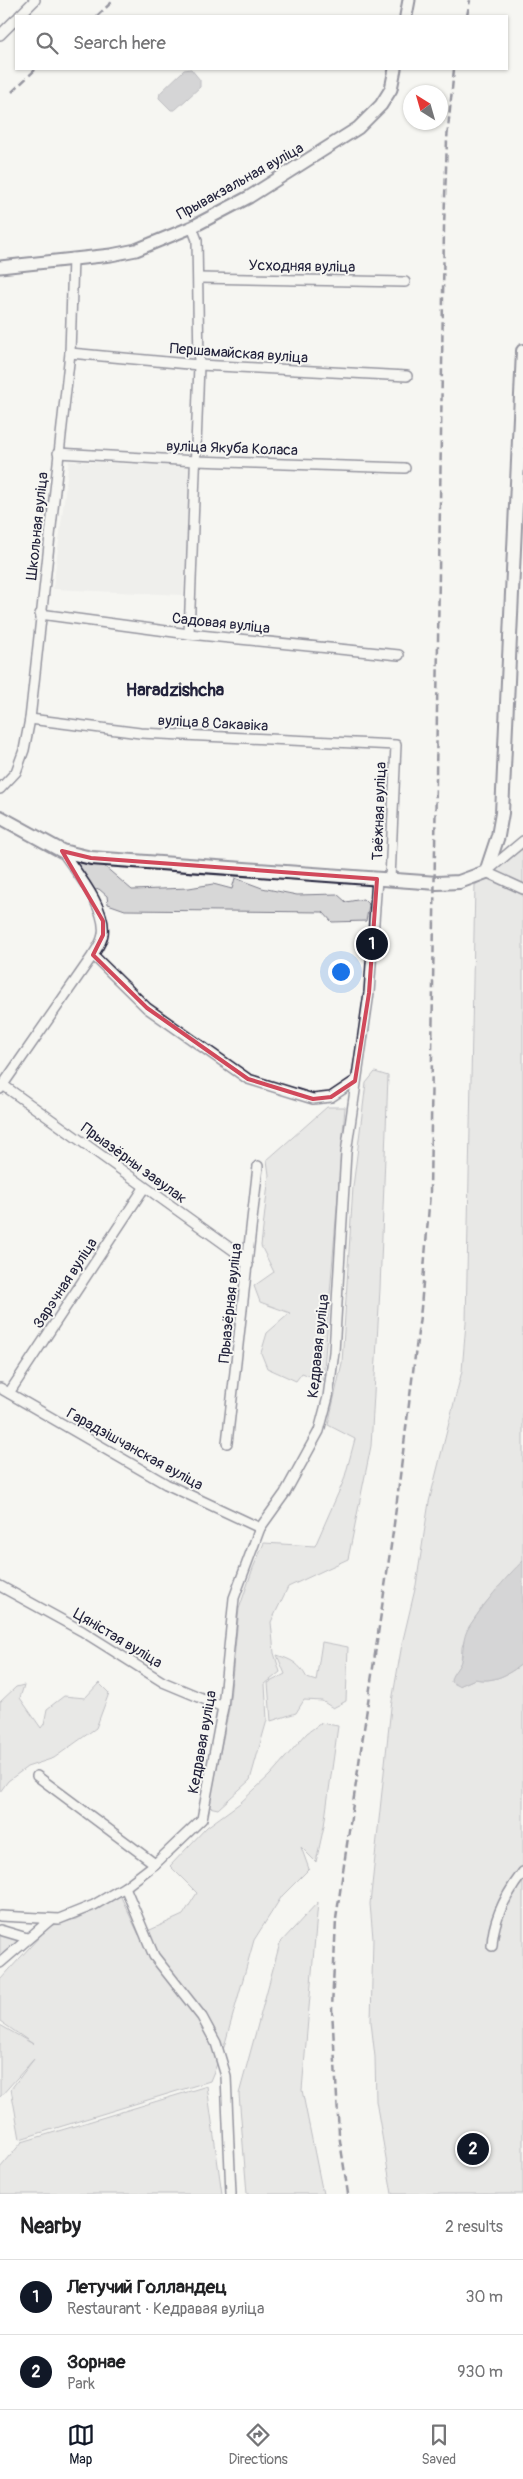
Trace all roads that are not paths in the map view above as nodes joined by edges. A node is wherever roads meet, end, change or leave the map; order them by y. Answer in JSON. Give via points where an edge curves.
{"nodes":[{"id":1,"x":35,"y":0,"type":"edge"},
{"id":2,"x":409,"y":0,"type":"edge"},
{"id":3,"x":21,"y":15,"type":"edge"},
{"id":4,"x":406,"y":15,"type":"edge"},
{"id":5,"x":15,"y":21,"type":"edge"},
{"id":6,"x":0,"y":35,"type":"edge"},
{"id":7,"x":395,"y":70,"type":"edge"},
{"id":8,"x":192,"y":228,"type":"junction"},
{"id":9,"x":73,"y":258,"type":"junction"},
{"id":10,"x":0,"y":267,"type":"edge"},
{"id":11,"x":199,"y":278,"type":"junction"},
{"id":12,"x":405,"y":282,"type":"dead end"},
{"id":13,"x":523,"y":351,"type":"edge"},
{"id":14,"x":70,"y":354,"type":"junction"},
{"id":15,"x":199,"y":365,"type":"junction"},
{"id":16,"x":407,"y":376,"type":"dead end"},
{"id":17,"x":58,"y":453,"type":"junction"},
{"id":18,"x":196,"y":461,"type":"junction"},
{"id":19,"x":405,"y":468,"type":"dead end"},
{"id":20,"x":40,"y":614,"type":"junction"},
{"id":21,"x":189,"y":634,"type":"junction"},
{"id":22,"x":399,"y":655,"type":"dead end"},
{"id":23,"x":30,"y":719,"type":"junction"},
{"id":24,"x":396,"y":745,"type":"joint"},
{"id":25,"x":0,"y":789,"type":"edge"},
{"id":26,"x":0,"y":817,"type":"edge"},
{"id":27,"x":523,"y":841,"type":"edge"},
{"id":28,"x":62,"y":851,"type":"junction"},
{"id":29,"x":486,"y":872,"type":"junction"},
{"id":30,"x":377,"y":879,"type":"junction"},
{"id":31,"x":390,"y":879,"type":"junction"},
{"id":32,"x":523,"y":889,"type":"edge"},
{"id":33,"x":93,"y":955,"type":"junction"},
{"id":34,"x":355,"y":1080,"type":"junction"},
{"id":35,"x":1,"y":1087,"type":"edge"},
{"id":36,"x":258,"y":1166,"type":"dead end"},
{"id":37,"x":144,"y":1188,"type":"junction"},
{"id":38,"x":248,"y":1265,"type":"junction"},
{"id":39,"x":0,"y":1388,"type":"edge"},
{"id":40,"x":9,"y":1393,"type":"junction"},
{"id":41,"x":227,"y":1443,"type":"dead end"},
{"id":42,"x":260,"y":1528,"type":"junction"},
{"id":43,"x":0,"y":1586,"type":"edge"},
{"id":44,"x":224,"y":1707,"type":"junction"},
{"id":45,"x":37,"y":1776,"type":"dead end"},
{"id":46,"x":155,"y":1864,"type":"junction"},
{"id":47,"x":523,"y":1872,"type":"edge"},
{"id":48,"x":125,"y":1887,"type":"junction"},
{"id":49,"x":0,"y":1916,"type":"edge"},
{"id":50,"x":50,"y":1920,"type":"junction"},
{"id":51,"x":0,"y":1930,"type":"edge"},
{"id":52,"x":27,"y":1938,"type":"junction"},
{"id":53,"x":492,"y":1946,"type":"dead end"},
{"id":54,"x":0,"y":1963,"type":"edge"},
{"id":55,"x":231,"y":2194,"type":"edge"}],
"edges":[{"from":1,"to":3,"type":"street"},
{"from":2,"to":4,"type":"street"},
{"from":5,"to":6,"type":"street"},
{"from":7,"to":8,"type":"street","name":"Прывакзальная вуліца","via":[[386,97],[358,128]]},
{"from":8,"to":9,"type":"street","name":"Прывакзальная вуліца","via":[[136,250]]},
{"from":8,"to":11,"type":"street","via":[[197,240]]},
{"from":9,"to":10,"type":"street","name":"Прывакзальная вуліца"},
{"from":9,"to":14,"type":"street","name":"Школьная вуліца"},
{"from":11,"to":12,"type":"street","name":"Усходняя вуліца"},
{"from":11,"to":15,"type":"street"},
{"from":13,"to":29,"type":"main road","via":[[502,813]]},
{"from":14,"to":15,"type":"street","name":"Першамайская вуліца"},
{"from":14,"to":17,"type":"street","name":"Школьная вуліца"},
{"from":15,"to":16,"type":"street","name":"Першамайская вуліца"},
{"from":15,"to":18,"type":"street"},
{"from":17,"to":18,"type":"street","name":"вуліца Якуба Коласа"},
{"from":17,"to":20,"type":"street","name":"Школьная вуліца"},
{"from":18,"to":19,"type":"street","name":"вуліца Якуба Коласа"},
{"from":18,"to":21,"type":"street"},
{"from":20,"to":21,"type":"street","name":"Садовая вуліца"},
{"from":20,"to":23,"type":"street","name":"Школьная вуліца"},
{"from":21,"to":22,"type":"street","name":"Садовая вуліца"},
{"from":23,"to":24,"type":"street","name":"вуліца 8 Сакавіка","via":[[140,733]]},
{"from":23,"to":25,"type":"street","name":"Школьная вуліца","via":[[16,772]]},
{"from":24,"to":31,"type":"street","name":"Таёжная вуліца"},
{"from":26,"to":28,"type":"main road"},
{"from":27,"to":29,"type":"street"},
{"from":28,"to":30,"type":"main road","via":[[91,858]]},
{"from":28,"to":33,"type":"street","via":[[98,907],[103,921],[103,935]]},
{"from":29,"to":31,"type":"main road","via":[[459,882]]},
{"from":29,"to":32,"type":"street"},
{"from":30,"to":31,"type":"main road"},
{"from":30,"to":34,"type":"street","name":"Кедравая вуліца","via":[[369,994]]},
{"from":33,"to":34,"type":"street","via":[[147,1008],[248,1079],[313,1100],[331,1098]]},
{"from":33,"to":35,"type":"street"},
{"from":34,"to":42,"type":"street","name":"Кедравая вуліца","via":[[346,1153],[334,1352],[328,1397],[319,1431],[285,1492]]},
{"from":35,"to":37,"type":"street","name":"Прыазёрны завулак"},
{"from":36,"to":38,"type":"street","name":"Прыазёрная вуліца"},
{"from":37,"to":38,"type":"street","name":"Прыазёрны завулак","via":[[237,1253]]},
{"from":37,"to":40,"type":"street","name":"Зарэчная вуліца"},
{"from":38,"to":41,"type":"street","name":"Прыазёрная вуліца"},
{"from":39,"to":40,"type":"street","name":"Гарадзішчанская вуліца"},
{"from":40,"to":42,"type":"street","name":"Гарадзішчанская вуліца","via":[[166,1484]]},
{"from":42,"to":44,"type":"street","name":"Кедравая вуліца","via":[[234,1598]]},
{"from":43,"to":44,"type":"street","name":"Цяністая вуліца","via":[[82,1631],[163,1682]]},
{"from":44,"to":46,"type":"street","name":"Кедравая вуліца","via":[[202,1819]]},
{"from":45,"to":46,"type":"street"},
{"from":46,"to":48,"type":"street","name":"Кедравая вуліца"},
{"from":47,"to":53,"type":"street","via":[[502,1906]]},
{"from":48,"to":50,"type":"street","name":"Кедравая вуліца","via":[[78,1912]]},
{"from":48,"to":55,"type":"street","via":[[154,1956],[202,2017],[216,2042],[226,2076]]},
{"from":49,"to":50,"type":"street"},
{"from":50,"to":52,"type":"street"},
{"from":51,"to":52,"type":"street"},
{"from":52,"to":54,"type":"street"}]}
